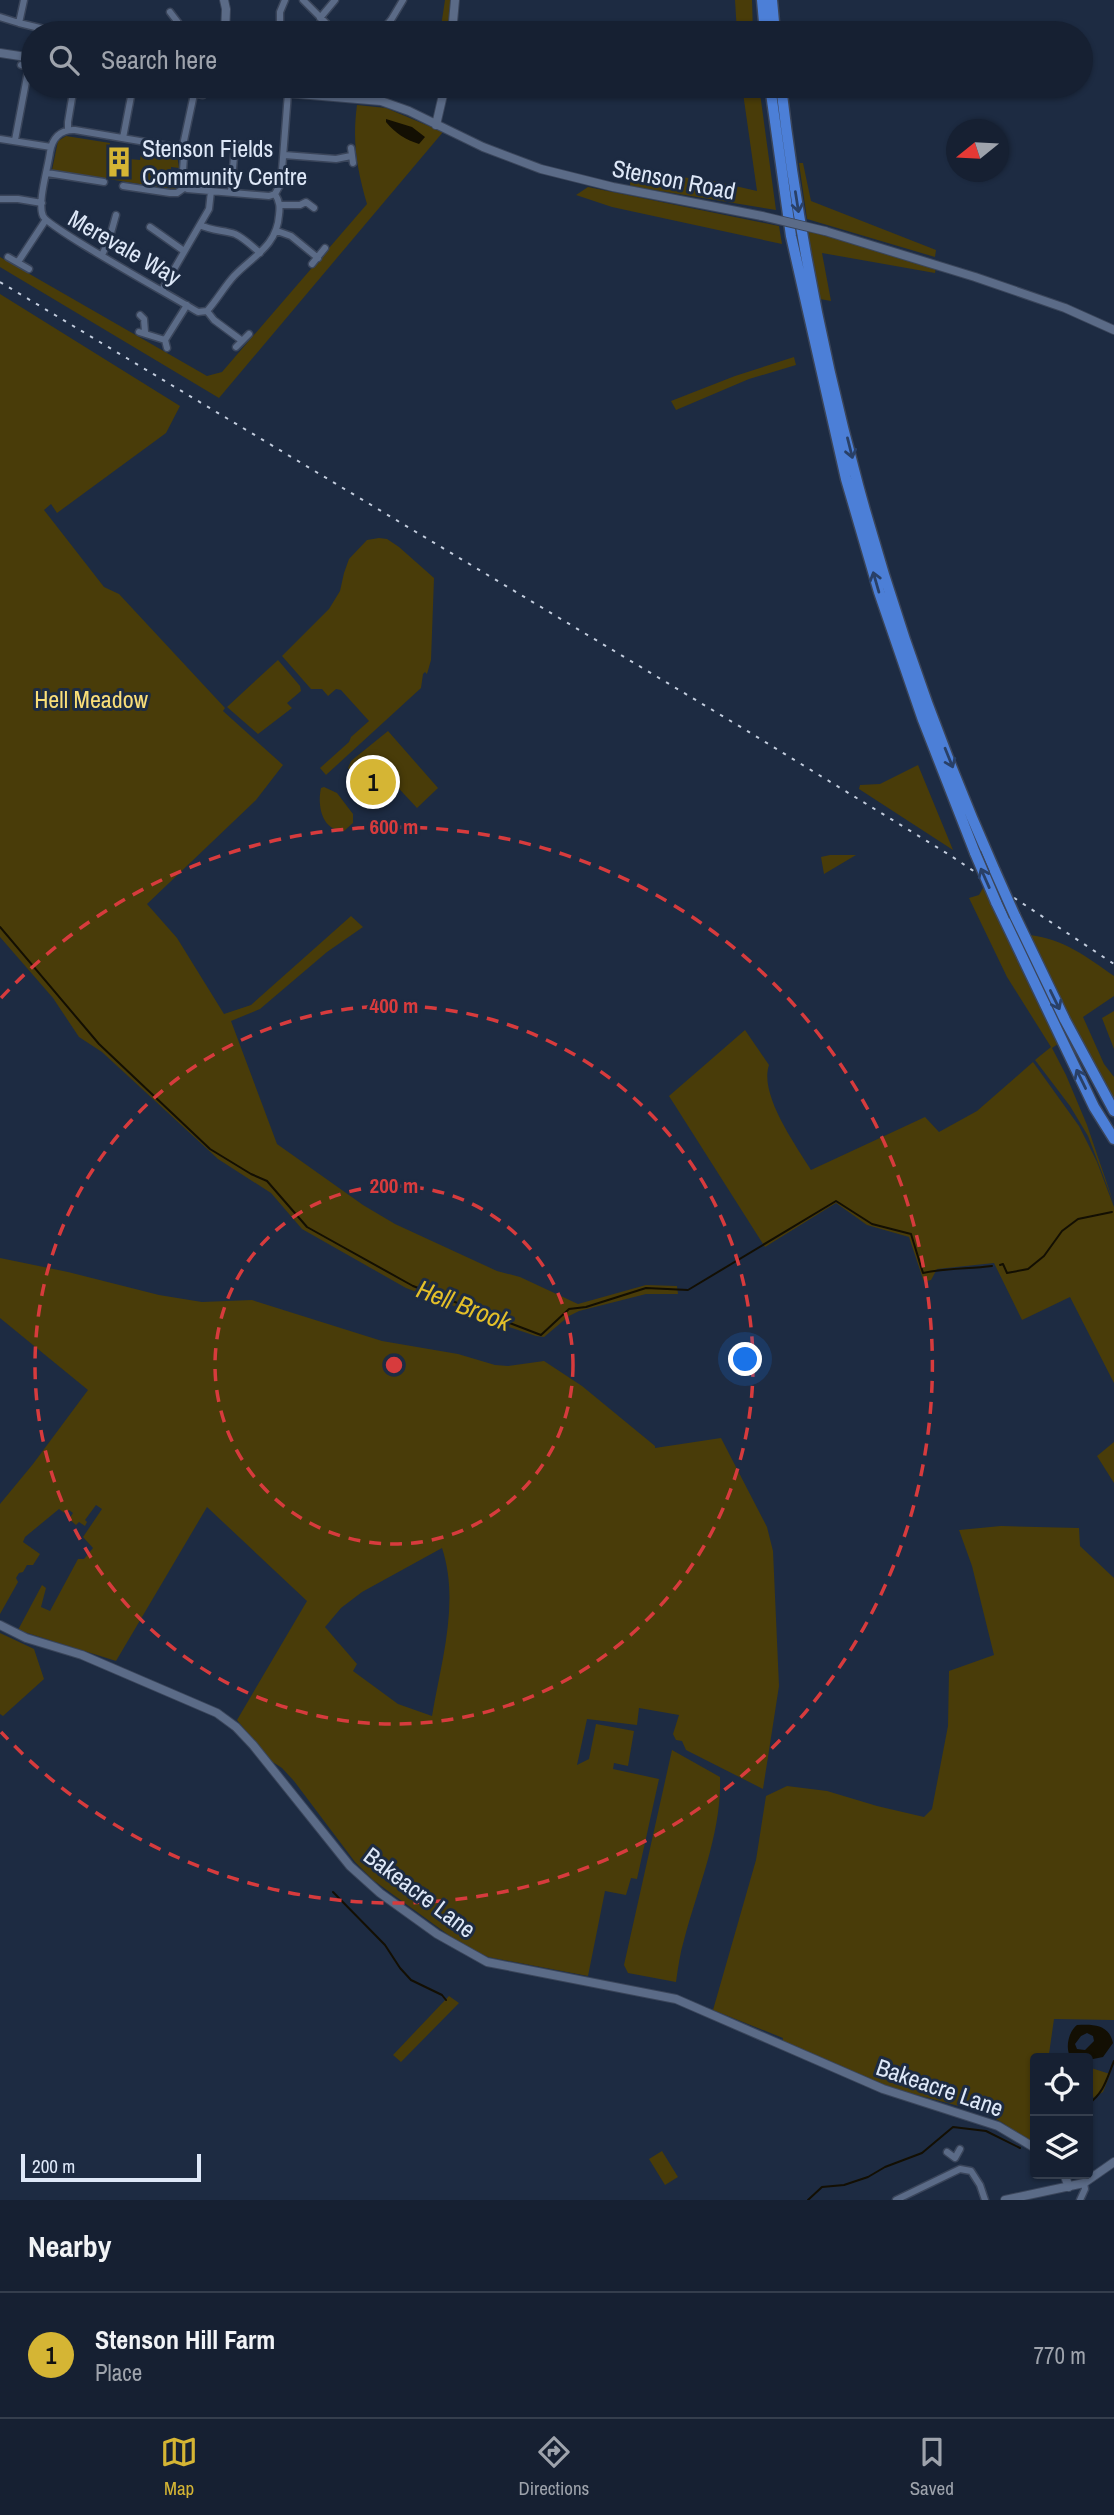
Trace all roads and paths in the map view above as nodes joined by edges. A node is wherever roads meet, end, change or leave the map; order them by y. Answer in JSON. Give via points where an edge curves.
{"nodes":[{"id":1,"x":24,"y":0,"type":"edge"},
{"id":2,"x":224,"y":0,"type":"edge"},
{"id":3,"x":285,"y":0,"type":"edge"},
{"id":4,"x":303,"y":0,"type":"edge"},
{"id":5,"x":335,"y":0,"type":"edge"},
{"id":6,"x":403,"y":0,"type":"edge"},
{"id":7,"x":455,"y":0,"type":"edge"},
{"id":8,"x":762,"y":0,"type":"edge"},
{"id":9,"x":772,"y":0,"type":"edge"},
{"id":10,"x":170,"y":12,"type":"dead end"},
{"id":11,"x":0,"y":18,"type":"edge"},
{"id":12,"x":320,"y":18,"type":"junction"},
{"id":13,"x":176,"y":21,"type":"edge"},
{"id":14,"x":225,"y":21,"type":"edge"},
{"id":15,"x":280,"y":21,"type":"edge"},
{"id":16,"x":323,"y":21,"type":"edge"},
{"id":17,"x":390,"y":21,"type":"edge"},
{"id":18,"x":453,"y":21,"type":"edge"},
{"id":19,"x":764,"y":21,"type":"edge"},
{"id":20,"x":774,"y":21,"type":"edge"},
{"id":21,"x":19,"y":23,"type":"joint"},
{"id":22,"x":0,"y":52,"type":"edge"},
{"id":23,"x":21,"y":61,"type":"edge"},
{"id":24,"x":23,"y":98,"type":"edge"},
{"id":25,"x":75,"y":98,"type":"edge"},
{"id":26,"x":131,"y":98,"type":"edge"},
{"id":27,"x":189,"y":98,"type":"edge"},
{"id":28,"x":288,"y":98,"type":"edge"},
{"id":29,"x":346,"y":98,"type":"edge"},
{"id":30,"x":442,"y":98,"type":"edge"},
{"id":31,"x":772,"y":98,"type":"edge"},
{"id":32,"x":783,"y":98,"type":"edge"},
{"id":33,"x":436,"y":125,"type":"junction"},
{"id":34,"x":68,"y":130,"type":"junction"},
{"id":35,"x":123,"y":138,"type":"junction"},
{"id":36,"x":0,"y":139,"type":"edge"},
{"id":37,"x":15,"y":140,"type":"junction"},
{"id":38,"x":224,"y":144,"type":"dead end"},
{"id":39,"x":235,"y":145,"type":"junction"},
{"id":40,"x":248,"y":146,"type":"dead end"},
{"id":41,"x":51,"y":147,"type":"junction"},
{"id":42,"x":182,"y":150,"type":"junction"},
{"id":43,"x":284,"y":155,"type":"junction"},
{"id":44,"x":352,"y":156,"type":"dead end"},
{"id":45,"x":47,"y":173,"type":"junction"},
{"id":46,"x":104,"y":182,"type":"dead end"},
{"id":47,"x":123,"y":186,"type":"dead end"},
{"id":48,"x":184,"y":188,"type":"junction"},
{"id":49,"x":211,"y":191,"type":"junction"},
{"id":50,"x":231,"y":192,"type":"junction"},
{"id":51,"x":275,"y":194,"type":"junction"},
{"id":52,"x":0,"y":200,"type":"edge"},
{"id":53,"x":42,"y":203,"type":"junction"},
{"id":54,"x":280,"y":205,"type":"junction"},
{"id":55,"x":314,"y":208,"type":"dead end"},
{"id":56,"x":116,"y":215,"type":"dead end"},
{"id":57,"x":45,"y":221,"type":"junction"},
{"id":58,"x":200,"y":225,"type":"junction"},
{"id":59,"x":150,"y":227,"type":"dead end"},
{"id":60,"x":277,"y":231,"type":"junction"},
{"id":61,"x":326,"y":248,"type":"dead end"},
{"id":62,"x":184,"y":251,"type":"junction"},
{"id":63,"x":260,"y":253,"type":"junction"},
{"id":64,"x":102,"y":255,"type":"junction"},
{"id":65,"x":8,"y":257,"type":"dead end"},
{"id":66,"x":318,"y":258,"type":"junction"},
{"id":67,"x":18,"y":262,"type":"junction"},
{"id":68,"x":312,"y":264,"type":"dead end"},
{"id":69,"x":29,"y":269,"type":"dead end"},
{"id":70,"x":162,"y":290,"type":"junction"},
{"id":71,"x":187,"y":305,"type":"junction"},
{"id":72,"x":207,"y":311,"type":"junction"},
{"id":73,"x":140,"y":315,"type":"dead end"},
{"id":74,"x":1114,"y":330,"type":"edge"},
{"id":75,"x":249,"y":334,"type":"dead end"},
{"id":76,"x":165,"y":340,"type":"junction"},
{"id":77,"x":242,"y":340,"type":"junction"},
{"id":78,"x":236,"y":347,"type":"dead end"},
{"id":79,"x":167,"y":348,"type":"dead end"},
{"id":80,"x":1114,"y":1111,"type":"edge"},
{"id":81,"x":1114,"y":1139,"type":"edge"},
{"id":82,"x":0,"y":1625,"type":"edge"},
{"id":83,"x":1030,"y":2145,"type":"edge"},
{"id":84,"x":960,"y":2149,"type":"dead end"},
{"id":85,"x":947,"y":2152,"type":"dead end"},
{"id":86,"x":955,"y":2158,"type":"junction"},
{"id":87,"x":1114,"y":2162,"type":"edge"},
{"id":88,"x":960,"y":2169,"type":"junction"},
{"id":89,"x":1066,"y":2179,"type":"edge"},
{"id":90,"x":1084,"y":2183,"type":"junction"},
{"id":91,"x":1069,"y":2187,"type":"junction"},
{"id":92,"x":910,"y":2197,"type":"edge"},
{"id":93,"x":896,"y":2200,"type":"edge"},
{"id":94,"x":985,"y":2200,"type":"edge"},
{"id":95,"x":1005,"y":2200,"type":"edge"},
{"id":96,"x":1080,"y":2200,"type":"edge"}],
"edges":[{"from":1,"to":21,"type":"street"},
{"from":2,"to":14,"type":"street"},
{"from":3,"to":15,"type":"street"},
{"from":4,"to":12,"type":"street"},
{"from":5,"to":12,"type":"street"},
{"from":6,"to":17,"type":"street"},
{"from":7,"to":18,"type":"street"},
{"from":8,"to":19,"type":"highway"},
{"from":9,"to":20,"type":"highway"},
{"from":10,"to":13,"type":"street"},
{"from":11,"to":21,"type":"street"},
{"from":12,"to":16,"type":"street"},
{"from":22,"to":23,"type":"street"},
{"from":24,"to":37,"type":"street"},
{"from":25,"to":34,"type":"street"},
{"from":26,"to":35,"type":"street"},
{"from":27,"to":42,"type":"street"},
{"from":28,"to":43,"type":"street"},
{"from":29,"to":33,"type":"street","name":"Stenson Road","via":[[381,101]]},
{"from":30,"to":33,"type":"street"},
{"from":81,"to":31,"type":"highway","one_way":true,"bridge":true,"via":[[1094,1107],[996,902],[878,592],[846,479],[791,236]]},
{"from":32,"to":80,"type":"highway","one_way":true,"bridge":true,"via":[[824,342],[897,614],[933,719],[995,871]]},
{"from":33,"to":74,"type":"street","name":"Stenson Road","bridge":true,"via":[[541,169],[825,231],[975,276]]},
{"from":34,"to":35,"type":"street"},
{"from":34,"to":41,"type":"street","via":[[56,137]]},
{"from":35,"to":42,"type":"street"},
{"from":36,"to":37,"type":"street"},
{"from":37,"to":41,"type":"street"},
{"from":38,"to":39,"type":"street"},
{"from":39,"to":40,"type":"street"},
{"from":39,"to":50,"type":"street"},
{"from":41,"to":45,"type":"street","name":"Merevale Way"},
{"from":42,"to":48,"type":"street"},
{"from":43,"to":44,"type":"street"},
{"from":43,"to":51,"type":"street"},
{"from":45,"to":46,"type":"street"},
{"from":45,"to":53,"type":"street","name":"Merevale Way"},
{"from":47,"to":48,"type":"street","via":[[170,193]]},
{"from":48,"to":49,"type":"street"},
{"from":49,"to":50,"type":"street"},
{"from":49,"to":58,"type":"street","via":[[209,209]]},
{"from":50,"to":51,"type":"street"},
{"from":51,"to":54,"type":"street"},
{"from":52,"to":53,"type":"street"},
{"from":53,"to":57,"type":"street","name":"Merevale Way"},
{"from":54,"to":55,"type":"street","via":[[306,202]]},
{"from":54,"to":60,"type":"street"},
{"from":56,"to":64,"type":"street"},
{"from":57,"to":64,"type":"street","name":"Merevale Way"},
{"from":57,"to":67,"type":"street"},
{"from":58,"to":62,"type":"street"},
{"from":58,"to":63,"type":"street","via":[[240,236]]},
{"from":59,"to":62,"type":"street"},
{"from":60,"to":63,"type":"street"},
{"from":60,"to":66,"type":"street","via":[[292,236]]},
{"from":61,"to":66,"type":"street"},
{"from":62,"to":70,"type":"street"},
{"from":63,"to":72,"type":"street"},
{"from":64,"to":70,"type":"street","name":"Merevale Way"},
{"from":65,"to":67,"type":"street"},
{"from":66,"to":68,"type":"street"},
{"from":67,"to":69,"type":"street"},
{"from":70,"to":71,"type":"street","name":"Merevale Way"},
{"from":71,"to":72,"type":"street","name":"Merevale Way","via":[[198,312]]},
{"from":71,"to":76,"type":"street"},
{"from":72,"to":77,"type":"street"},
{"from":73,"to":76,"type":"street","via":[[146,324],[142,332]]},
{"from":75,"to":77,"type":"street"},
{"from":76,"to":79,"type":"street"},
{"from":77,"to":78,"type":"street"},
{"from":82,"to":83,"type":"street","name":"Bakeacre Lane","via":[[217,1713],[253,1745],[350,1866],[437,1934],[472,1955],[487,1962],[676,1999],[883,2089],[998,2126]]},
{"from":84,"to":86,"type":"street"},
{"from":85,"to":86,"type":"street"},
{"from":86,"to":88,"type":"street"},
{"from":87,"to":90,"type":"street"},
{"from":88,"to":92,"type":"street"},
{"from":88,"to":94,"type":"street","via":[[976,2176]]},
{"from":89,"to":91,"type":"street"},
{"from":90,"to":91,"type":"street"},
{"from":90,"to":96,"type":"street"},
{"from":91,"to":95,"type":"street"},
{"from":92,"to":93,"type":"street"}]}
